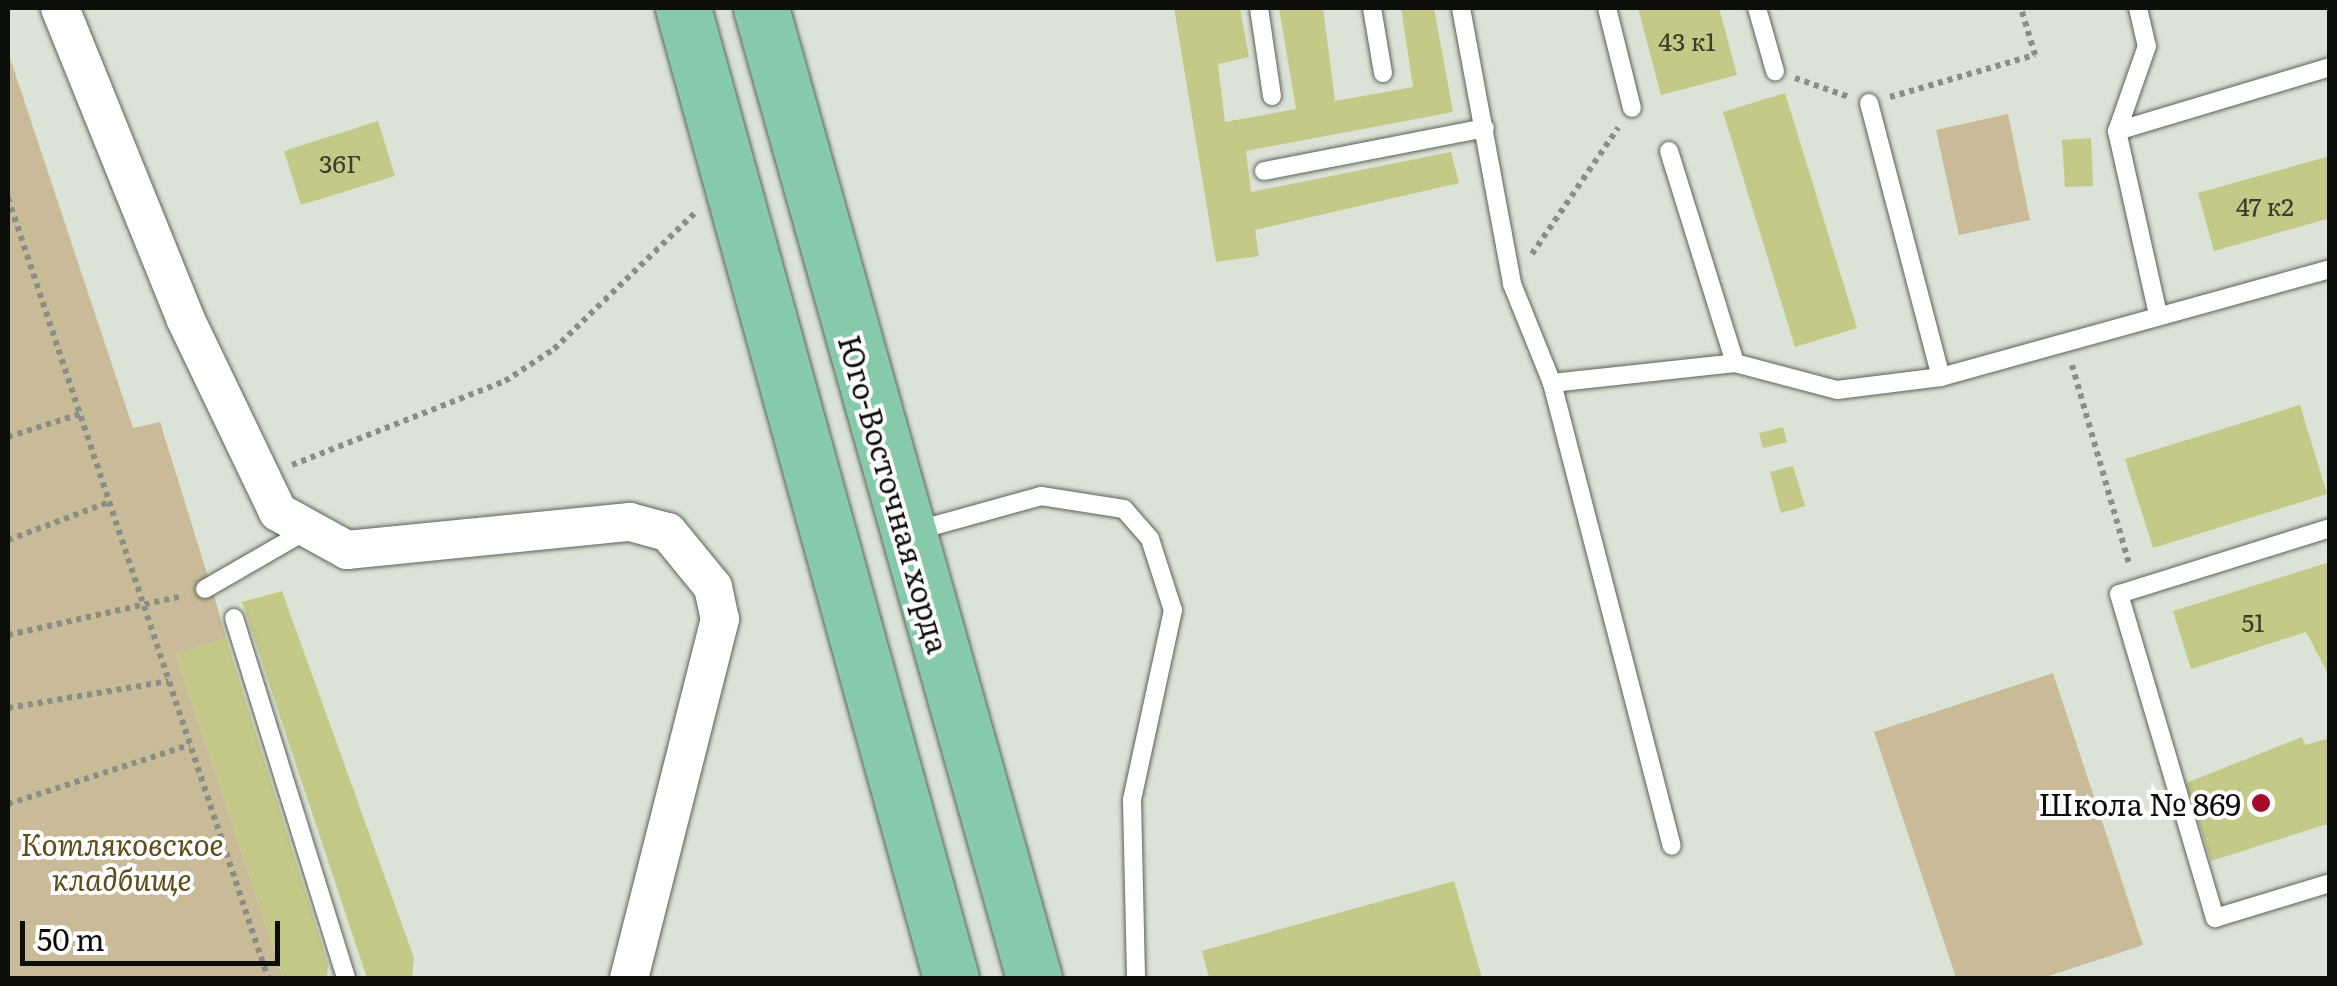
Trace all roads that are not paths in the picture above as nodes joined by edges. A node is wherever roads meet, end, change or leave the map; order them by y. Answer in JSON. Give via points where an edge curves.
{"nodes":[{"id":1,"x":60,"y":8,"type":"edge"},
{"id":2,"x":683,"y":8,"type":"edge"},
{"id":3,"x":762,"y":8,"type":"edge"},
{"id":4,"x":1259,"y":8,"type":"edge"},
{"id":5,"x":1372,"y":8,"type":"edge"},
{"id":6,"x":1461,"y":8,"type":"edge"},
{"id":7,"x":1607,"y":8,"type":"edge"},
{"id":8,"x":1757,"y":8,"type":"edge"},
{"id":9,"x":2138,"y":8,"type":"edge"},
{"id":10,"x":2330,"y":67,"type":"edge"},
{"id":11,"x":1775,"y":71,"type":"road end"},
{"id":12,"x":1383,"y":74,"type":"dead end"},
{"id":13,"x":1272,"y":96,"type":"dead end"},
{"id":14,"x":1869,"y":104,"type":"road end"},
{"id":15,"x":1632,"y":108,"type":"road end"},
{"id":16,"x":1485,"y":128,"type":"junction"},
{"id":17,"x":2117,"y":132,"type":"junction"},
{"id":18,"x":1669,"y":151,"type":"dead end"},
{"id":19,"x":1264,"y":171,"type":"dead end"},
{"id":20,"x":2330,"y":269,"type":"edge"},
{"id":21,"x":2158,"y":314,"type":"junction"},
{"id":22,"x":1734,"y":363,"type":"junction"},
{"id":23,"x":1941,"y":377,"type":"junction"},
{"id":24,"x":1552,"y":383,"type":"junction"},
{"id":25,"x":2330,"y":528,"type":"edge"},
{"id":26,"x":302,"y":533,"type":"junction"},
{"id":27,"x":906,"y":534,"type":"junction"},
{"id":28,"x":205,"y":589,"type":"road end"},
{"id":29,"x":234,"y":618,"type":"dead end"},
{"id":30,"x":1672,"y":846,"type":"dead end"},
{"id":31,"x":2330,"y":884,"type":"edge"},
{"id":32,"x":346,"y":978,"type":"edge"},
{"id":33,"x":629,"y":978,"type":"edge"},
{"id":34,"x":951,"y":978,"type":"edge"},
{"id":35,"x":1034,"y":978,"type":"edge"},
{"id":36,"x":1136,"y":978,"type":"edge"}],
"edges":[{"from":1,"to":26,"type":"street","via":[[257,480]]},
{"from":2,"to":34,"type":"main road"},
{"from":3,"to":27,"type":"main road","name":"Юго-Восточная хорда"},
{"from":4,"to":13,"type":"lane"},
{"from":5,"to":12,"type":"lane"},
{"from":6,"to":16,"type":"lane"},
{"from":7,"to":15,"type":"lane"},
{"from":8,"to":11,"type":"lane"},
{"from":9,"to":17,"type":"lane","via":[[2147,46]]},
{"from":10,"to":17,"type":"lane"},
{"from":14,"to":23,"type":"lane"},
{"from":16,"to":19,"type":"lane"},
{"from":16,"to":24,"type":"lane","via":[[1512,284]]},
{"from":17,"to":21,"type":"lane"},
{"from":18,"to":22,"type":"lane"},
{"from":20,"to":21,"type":"lane"},
{"from":21,"to":23,"type":"lane"},
{"from":22,"to":23,"type":"lane","via":[[1837,390]]},
{"from":22,"to":24,"type":"lane"},
{"from":24,"to":30,"type":"lane"},
{"from":25,"to":31,"type":"lane","via":[[2119,594],[2215,918]]},
{"from":26,"to":28,"type":"lane"},
{"from":26,"to":33,"type":"street","via":[[347,550],[396,551],[630,522],[668,532],[694,556],[720,619]]},
{"from":27,"to":35,"type":"main road","name":"Юго-Восточная хорда"},
{"from":27,"to":36,"type":"lane","via":[[1042,496],[1124,509],[1150,539],[1173,610],[1132,800]]},
{"from":29,"to":32,"type":"lane"}]}
